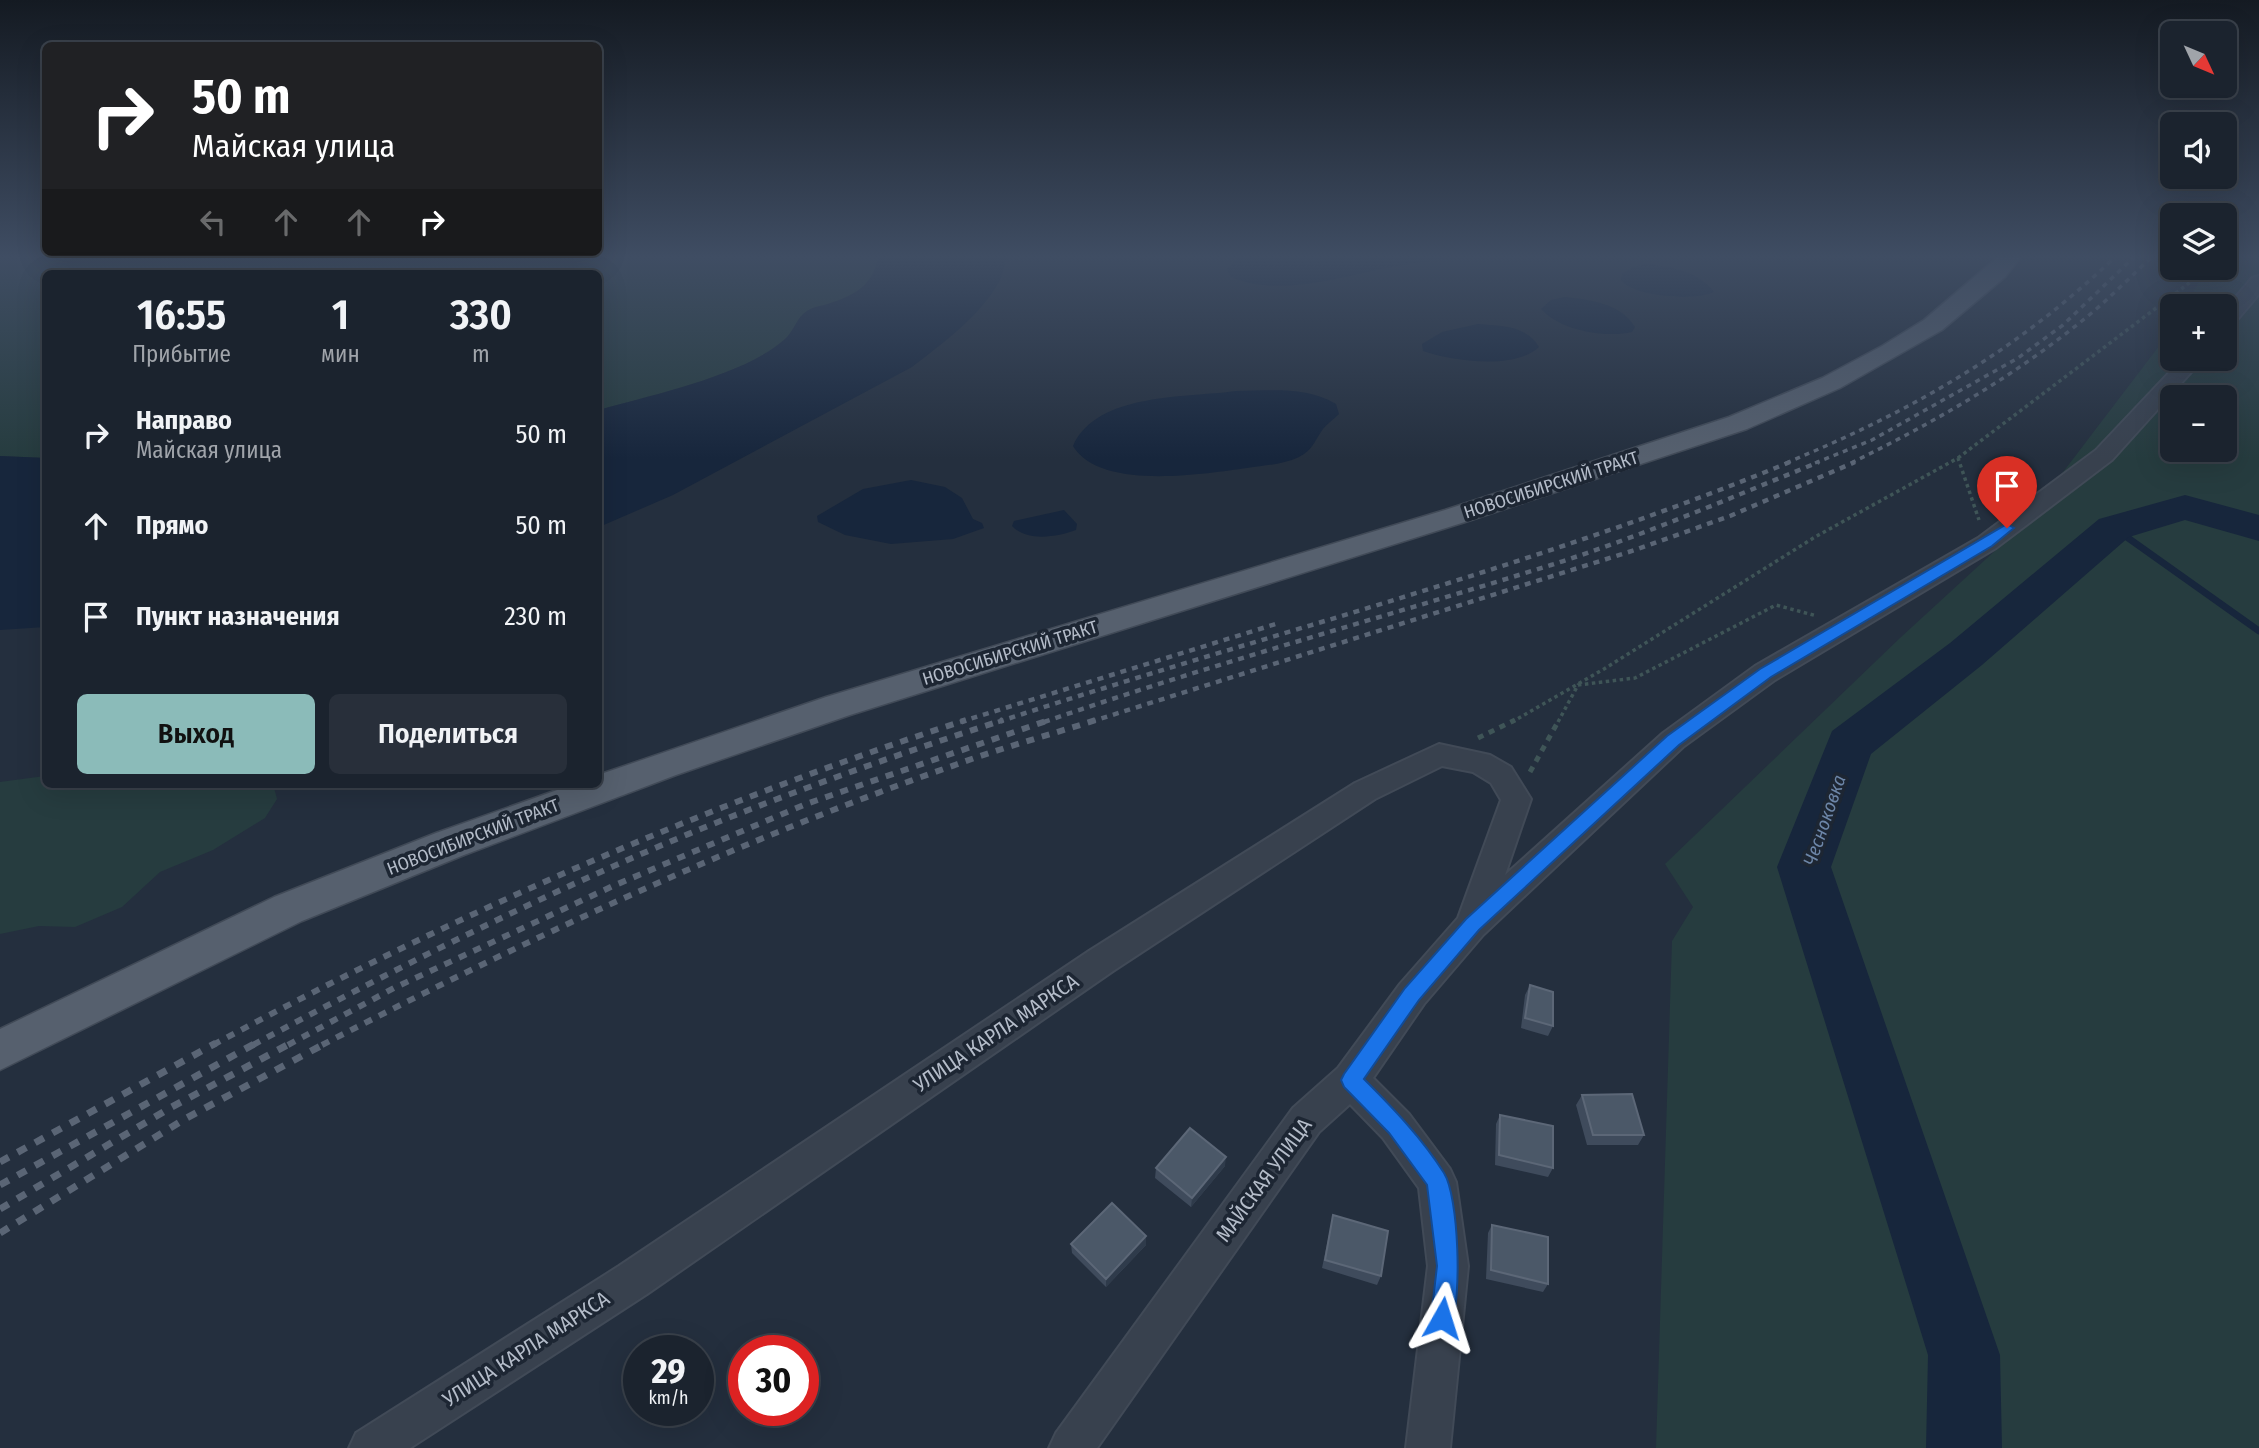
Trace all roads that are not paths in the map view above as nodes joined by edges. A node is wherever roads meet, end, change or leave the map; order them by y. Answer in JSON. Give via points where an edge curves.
{"nodes":[{"id":1,"x":1933,"y":324,"type":"edge"},
{"id":2,"x":2182,"y":371,"type":"edge"},
{"id":3,"x":1472,"y":925,"type":"junction"},
{"id":4,"x":0,"y":1051,"type":"edge"},
{"id":5,"x":1351,"y":1080,"type":"junction"},
{"id":6,"x":372,"y":1448,"type":"edge"},
{"id":7,"x":1071,"y":1448,"type":"edge"},
{"id":8,"x":1428,"y":1448,"type":"edge"}],
"edges":[{"from":1,"to":4,"type":"main road","name":"НОВОСИБИРСКИЙ ТРАКТ","via":[[1831,383],[1738,423],[1455,516],[838,706],[450,844],[288,909]]},
{"from":2,"to":3,"type":"street","name":"МАЙСКАЯ УЛИЦА","via":[[2104,455],[1987,543],[1765,673],[1673,740]]},
{"from":3,"to":5,"type":"street","name":"МАЙСКАЯ УЛИЦА","via":[[1412,994]]},
{"from":3,"to":6,"type":"street","name":"УЛИЦА КАРЛА МАРКСА","via":[[1516,799],[1501,775],[1491,769],[1439,755],[1365,792],[1124,947],[633,1280]]},
{"from":5,"to":7,"type":"street","name":"МАЙСКАЯ УЛИЦА","via":[[1306,1119]]},
{"from":5,"to":8,"type":"street","via":[[1396,1126],[1437,1182],[1448,1266]]}]}
